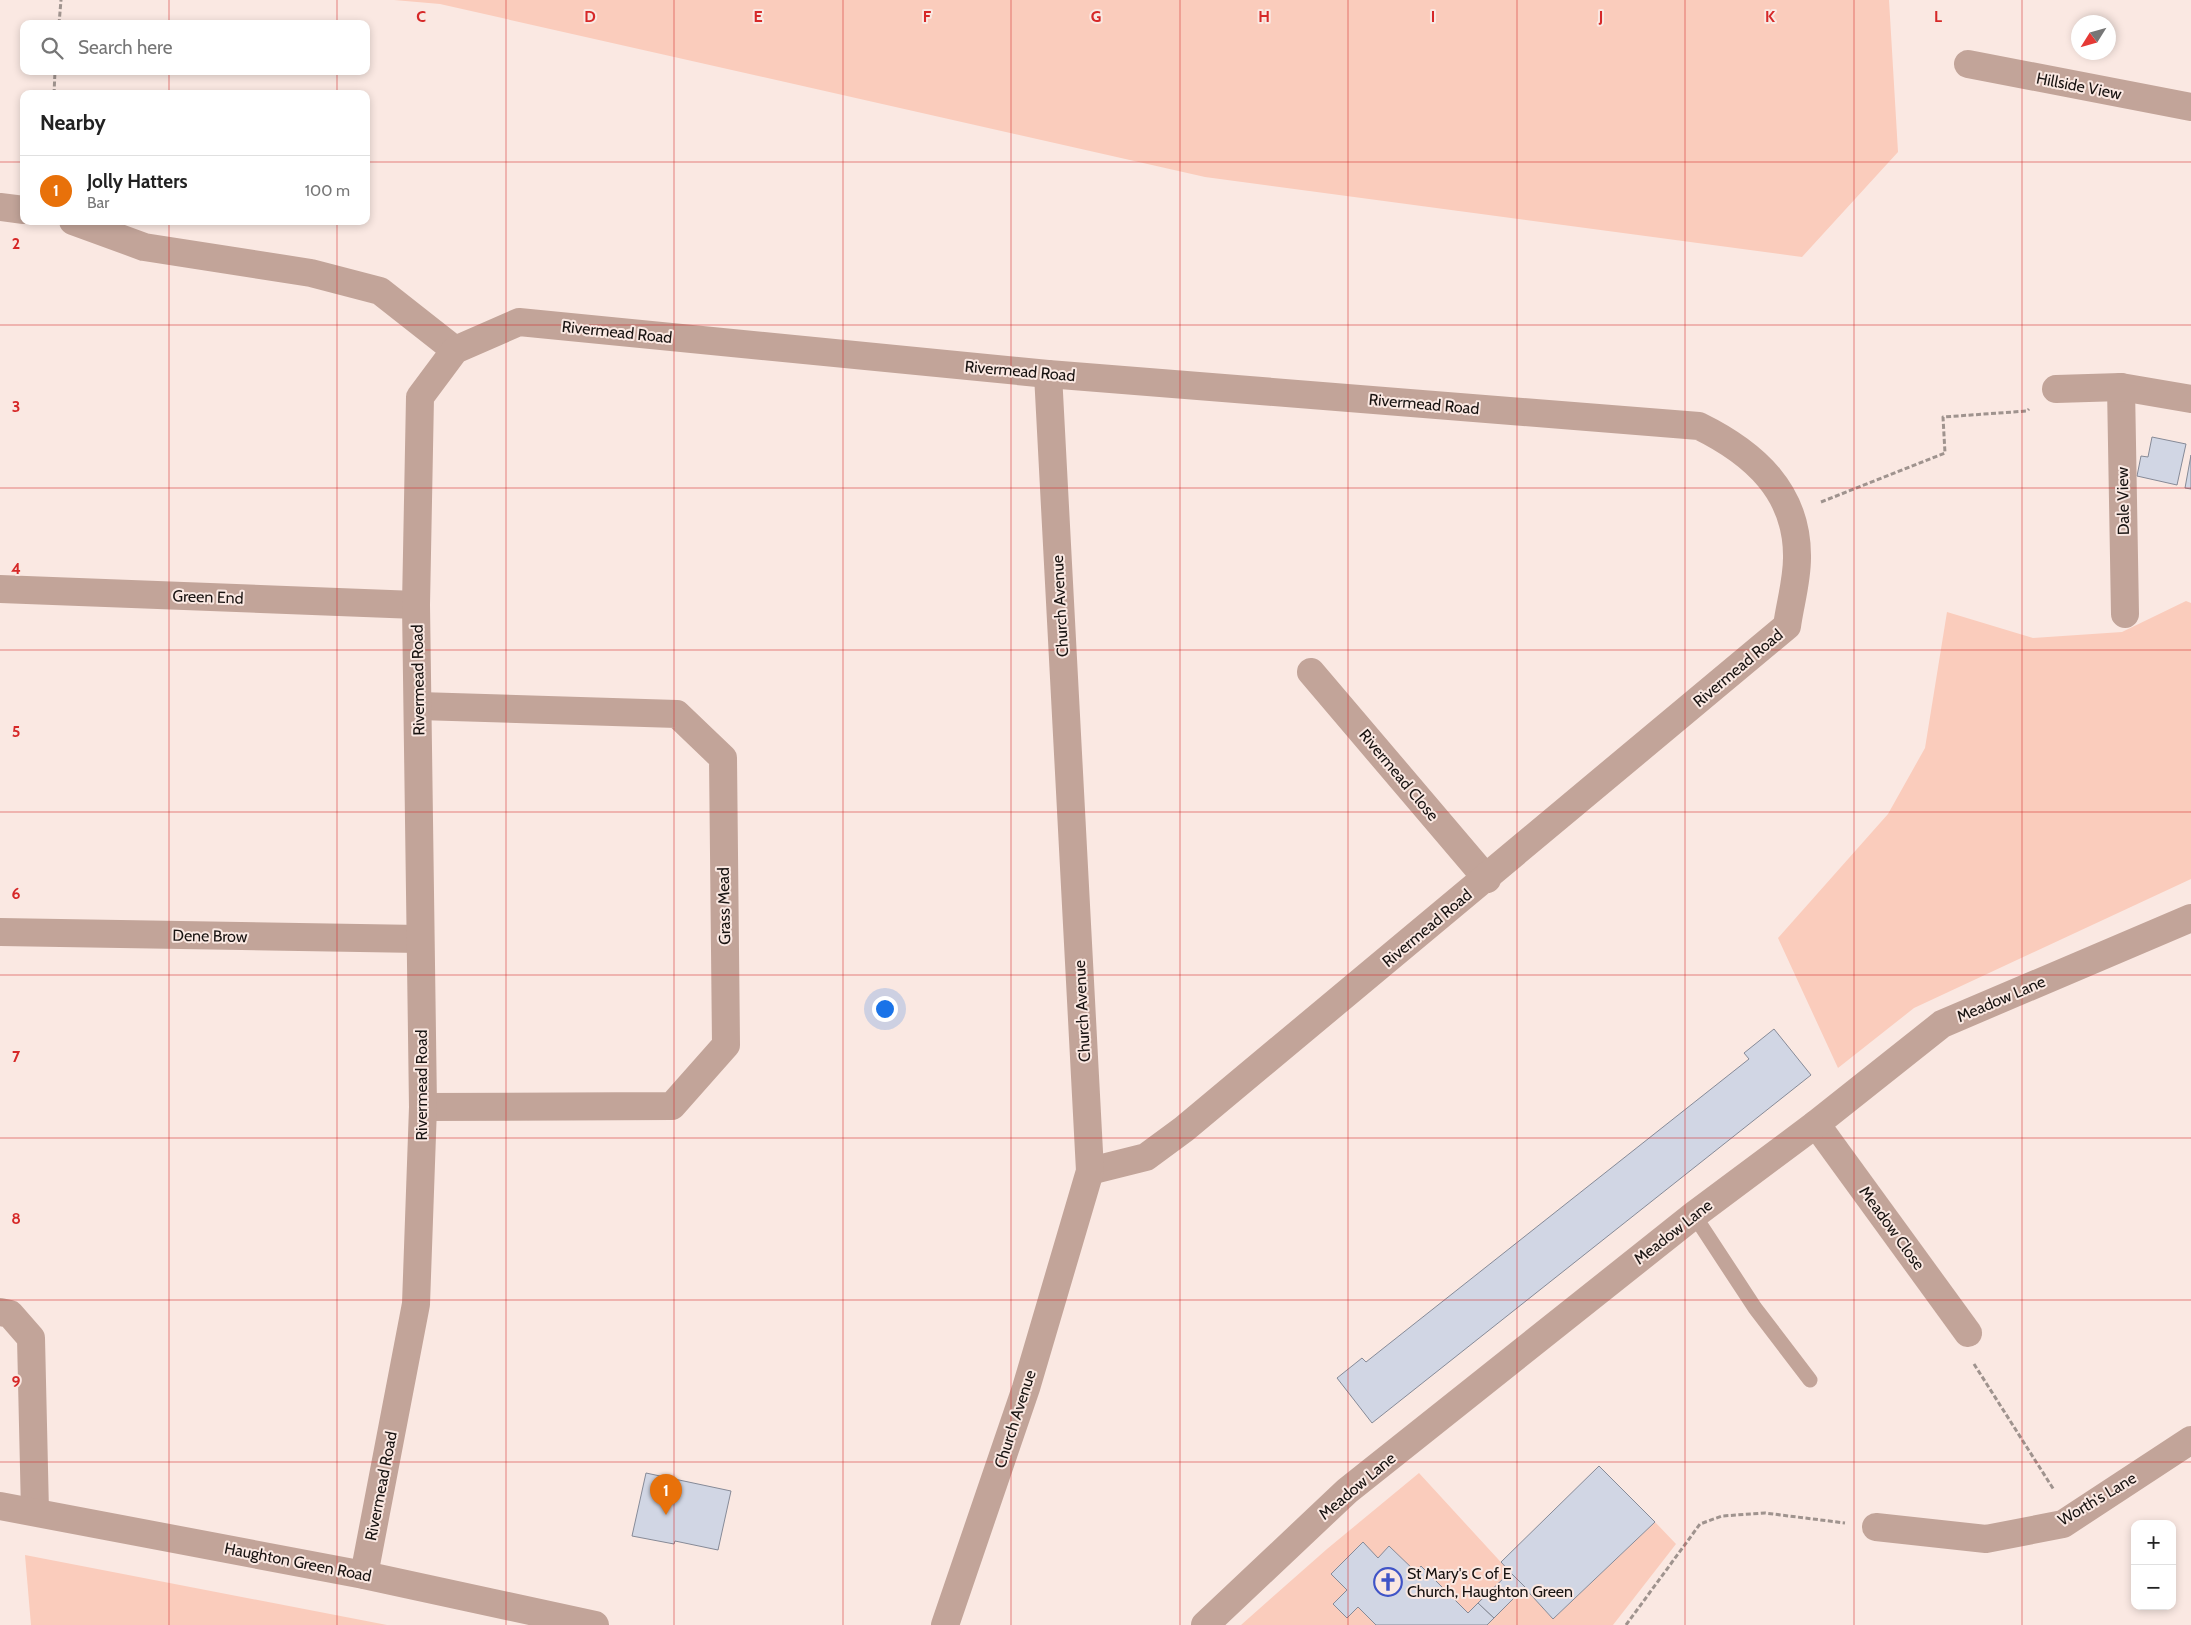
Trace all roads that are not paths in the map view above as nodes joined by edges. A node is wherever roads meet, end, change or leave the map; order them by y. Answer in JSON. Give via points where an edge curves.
{"nodes":[{"id":1,"x":1968,"y":64,"type":"dead end"},
{"id":2,"x":2191,"y":107,"type":"edge"},
{"id":3,"x":0,"y":207,"type":"edge"},
{"id":4,"x":20,"y":210,"type":"edge"},
{"id":5,"x":84,"y":225,"type":"edge"},
{"id":6,"x":455,"y":350,"type":"junction"},
{"id":7,"x":1048,"y":374,"type":"junction"},
{"id":8,"x":2121,"y":387,"type":"junction"},
{"id":9,"x":2056,"y":389,"type":"road end"},
{"id":10,"x":2191,"y":399,"type":"edge"},
{"id":11,"x":0,"y":590,"type":"edge"},
{"id":12,"x":416,"y":605,"type":"junction"},
{"id":13,"x":2124,"y":614,"type":"dead end"},
{"id":14,"x":1311,"y":672,"type":"dead end"},
{"id":15,"x":419,"y":706,"type":"junction"},
{"id":16,"x":1487,"y":879,"type":"junction"},
{"id":17,"x":2191,"y":918,"type":"edge"},
{"id":18,"x":0,"y":932,"type":"edge"},
{"id":19,"x":420,"y":939,"type":"junction"},
{"id":20,"x":423,"y":1107,"type":"junction"},
{"id":21,"x":1816,"y":1124,"type":"junction"},
{"id":22,"x":1090,"y":1171,"type":"junction"},
{"id":23,"x":1694,"y":1215,"type":"junction"},
{"id":24,"x":0,"y":1312,"type":"edge"},
{"id":25,"x":1968,"y":1333,"type":"road end"},
{"id":26,"x":1810,"y":1380,"type":"dead end"},
{"id":27,"x":2191,"y":1440,"type":"edge"},
{"id":28,"x":0,"y":1506,"type":"edge"},
{"id":29,"x":36,"y":1512,"type":"junction"},
{"id":30,"x":1876,"y":1527,"type":"road end"},
{"id":31,"x":364,"y":1575,"type":"junction"},
{"id":32,"x":595,"y":1625,"type":"edge"},
{"id":33,"x":945,"y":1625,"type":"edge"},
{"id":34,"x":1205,"y":1625,"type":"edge"}],
"edges":[{"from":1,"to":2,"type":"street","name":"Hillside View"},
{"from":3,"to":4,"type":"street"},
{"from":5,"to":6,"type":"street","via":[[144,247],[310,273],[380,291]]},
{"from":6,"to":7,"type":"street","name":"Rivermead Road","via":[[520,322]]},
{"from":6,"to":12,"type":"street","name":"Rivermead Road","via":[[420,398]]},
{"from":7,"to":16,"type":"street","name":"Rivermead Road","via":[[1698,426],[1727,439],[1749,455],[1773,481],[1796,532],[1797,560],[1787,626]]},
{"from":7,"to":22,"type":"street","name":"Church Avenue"},
{"from":8,"to":9,"type":"street"},
{"from":8,"to":10,"type":"street"},
{"from":8,"to":13,"type":"street","name":"Dale View"},
{"from":11,"to":12,"type":"street","name":"Green End"},
{"from":12,"to":15,"type":"street","name":"Rivermead Road"},
{"from":14,"to":16,"type":"street","name":"Rivermead Close"},
{"from":15,"to":19,"type":"street","name":"Rivermead Road"},
{"from":15,"to":20,"type":"street","name":"Grass Mead","via":[[677,714],[723,758],[726,1005],[726,1045],[672,1106]]},
{"from":16,"to":22,"type":"street","name":"Rivermead Road","via":[[1146,1157]]},
{"from":17,"to":21,"type":"street","name":"Meadow Lane","via":[[1942,1024]]},
{"from":18,"to":19,"type":"street","name":"Dene Brow"},
{"from":19,"to":20,"type":"street","name":"Rivermead Road"},
{"from":20,"to":31,"type":"street","name":"Rivermead Road","via":[[416,1304]]},
{"from":21,"to":23,"type":"street","name":"Meadow Lane"},
{"from":21,"to":25,"type":"street","name":"Meadow Close"},
{"from":22,"to":33,"type":"street","name":"Church Avenue","via":[[1026,1388]]},
{"from":23,"to":26,"type":"lane","via":[[1755,1308]]},
{"from":23,"to":34,"type":"street","name":"Meadow Lane","via":[[1347,1491]]},
{"from":24,"to":29,"type":"street","via":[[10,1314],[31,1338]]},
{"from":27,"to":30,"type":"street","name":"Worth's Lane","via":[[2063,1524],[1986,1539]]},
{"from":28,"to":29,"type":"street","name":"Haughton Green Road"},
{"from":29,"to":31,"type":"street","name":"Haughton Green Road"},
{"from":31,"to":32,"type":"street","name":"Haughton Green Road"}]}
